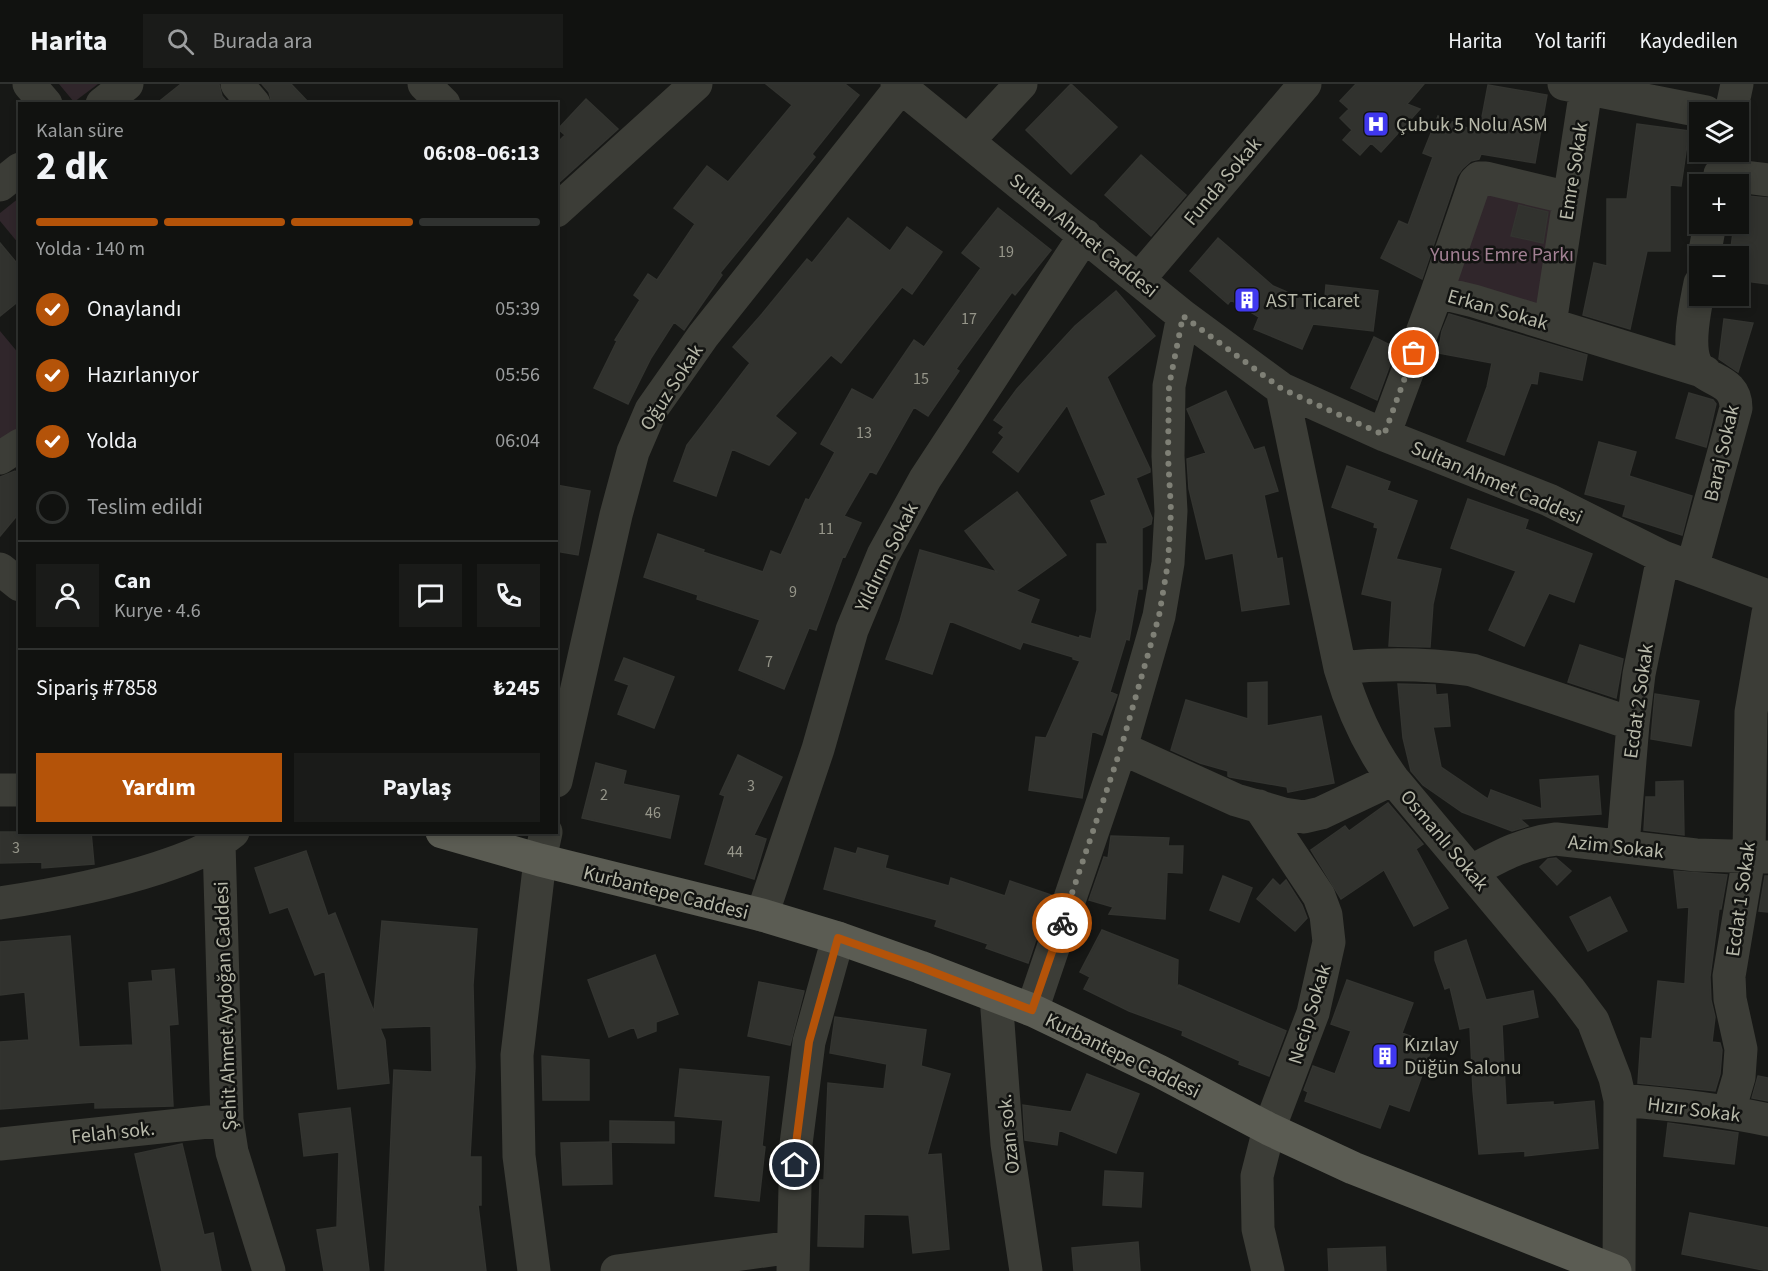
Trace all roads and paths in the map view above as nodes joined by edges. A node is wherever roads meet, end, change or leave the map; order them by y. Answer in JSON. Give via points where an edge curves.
{"nodes":[{"id":1,"x":29,"y":84,"type":"edge"},
{"id":2,"x":127,"y":84,"type":"edge"},
{"id":3,"x":237,"y":84,"type":"edge"},
{"id":4,"x":424,"y":84,"type":"edge"},
{"id":5,"x":696,"y":84,"type":"edge"},
{"id":6,"x":1021,"y":84,"type":"edge"},
{"id":7,"x":1305,"y":84,"type":"edge"},
{"id":8,"x":1737,"y":84,"type":"edge"},
{"id":9,"x":899,"y":86,"type":"edge"},
{"id":10,"x":1575,"y":87,"type":"edge"},
{"id":11,"x":44,"y":102,"type":"edge"},
{"id":12,"x":104,"y":102,"type":"edge"},
{"id":13,"x":252,"y":102,"type":"edge"},
{"id":14,"x":442,"y":102,"type":"edge"},
{"id":15,"x":1733,"y":102,"type":"edge"},
{"id":16,"x":1689,"y":109,"type":"edge"},
{"id":17,"x":968,"y":141,"type":"junction"},
{"id":18,"x":1721,"y":170,"type":"edge"},
{"id":19,"x":18,"y":171,"type":"edge"},
{"id":20,"x":1768,"y":180,"type":"edge"},
{"id":21,"x":0,"y":185,"type":"edge"},
{"id":22,"x":1569,"y":198,"type":"junction"},
{"id":23,"x":558,"y":209,"type":"edge"},
{"id":24,"x":1085,"y":235,"type":"junction"},
{"id":25,"x":1139,"y":279,"type":"junction"},
{"id":26,"x":1437,"y":292,"type":"junction"},
{"id":27,"x":1697,"y":306,"type":"edge"},
{"id":28,"x":1183,"y":316,"type":"junction"},
{"id":29,"x":1550,"y":324,"type":"junction"},
{"id":30,"x":1705,"y":372,"type":"junction"},
{"id":31,"x":1282,"y":389,"type":"junction"},
{"id":32,"x":1384,"y":435,"type":"junction"},
{"id":33,"x":18,"y":446,"type":"edge"},
{"id":34,"x":0,"y":458,"type":"edge"},
{"id":35,"x":1677,"y":563,"type":"junction"},
{"id":36,"x":0,"y":569,"type":"edge"},
{"id":37,"x":18,"y":583,"type":"edge"},
{"id":38,"x":1768,"y":596,"type":"edge"},
{"id":39,"x":1768,"y":613,"type":"edge"},
{"id":40,"x":1340,"y":668,"type":"junction"},
{"id":41,"x":1633,"y":724,"type":"junction"},
{"id":42,"x":1121,"y":748,"type":"junction"},
{"id":43,"x":558,"y":772,"type":"edge"},
{"id":44,"x":1393,"y":779,"type":"junction"},
{"id":45,"x":0,"y":790,"type":"edge"},
{"id":46,"x":18,"y":790,"type":"edge"},
{"id":47,"x":1259,"y":806,"type":"junction"},
{"id":48,"x":456,"y":834,"type":"edge"},
{"id":49,"x":226,"y":838,"type":"edge"},
{"id":50,"x":543,"y":846,"type":"edge"},
{"id":51,"x":1623,"y":846,"type":"junction"},
{"id":52,"x":1759,"y":857,"type":"edge"},
{"id":53,"x":1472,"y":871,"type":"junction"},
{"id":54,"x":0,"y":903,"type":"edge"},
{"id":55,"x":762,"y":915,"type":"junction"},
{"id":56,"x":838,"y":938,"type":"junction"},
{"id":57,"x":996,"y":996,"type":"junction"},
{"id":58,"x":1032,"y":1010,"type":"junction"},
{"id":59,"x":1620,"y":1100,"type":"junction"},
{"id":60,"x":1729,"y":1112,"type":"junction"},
{"id":61,"x":227,"y":1120,"type":"junction"},
{"id":62,"x":1768,"y":1120,"type":"edge"},
{"id":63,"x":1269,"y":1129,"type":"junction"},
{"id":64,"x":0,"y":1144,"type":"edge"},
{"id":65,"x":793,"y":1259,"type":"edge"},
{"id":66,"x":270,"y":1271,"type":"edge"},
{"id":67,"x":534,"y":1271,"type":"edge"},
{"id":68,"x":617,"y":1271,"type":"edge"},
{"id":69,"x":1026,"y":1271,"type":"edge"},
{"id":70,"x":1268,"y":1271,"type":"edge"},
{"id":71,"x":1617,"y":1271,"type":"edge"}],
"edges":[{"from":1,"to":11,"type":"street"},
{"from":2,"to":12,"type":"street"},
{"from":3,"to":13,"type":"street"},
{"from":4,"to":14,"type":"street"},
{"from":5,"to":23,"type":"street"},
{"from":6,"to":17,"type":"street"},
{"from":7,"to":25,"type":"street","name":"Funda Sokak"},
{"from":8,"to":15,"type":"street"},
{"from":9,"to":17,"type":"street","name":"Sultan Ahmet Caddesi"},
{"from":9,"to":43,"type":"street","name":"Oğuz Sokak","via":[[703,336],[651,410],[633,452],[616,515]]},
{"from":10,"to":16,"type":"street"},
{"from":10,"to":22,"type":"street","name":"Emre Sokak"},
{"from":17,"to":24,"type":"street","name":"Sultan Ahmet Caddesi"},
{"from":18,"to":20,"type":"street"},
{"from":19,"to":21,"type":"street"},
{"from":22,"to":26,"type":"street","via":[[1479,178]]},
{"from":22,"to":29,"type":"street","name":"Emre Sokak"},
{"from":24,"to":25,"type":"street","name":"Sultan Ahmet Caddesi"},
{"from":24,"to":55,"type":"street","name":"Yıldırım Sokak","via":[[925,479],[883,555],[852,630],[818,749]]},
{"from":25,"to":28,"type":"street","name":"Sultan Ahmet Caddesi"},
{"from":26,"to":29,"type":"street","name":"Erkan Sokak"},
{"from":26,"to":32,"type":"street","name":"Erkan Sokak"},
{"from":27,"to":30,"type":"street","name":"Baraj Sokak","via":[[1692,353]]},
{"from":28,"to":31,"type":"street","name":"Sultan Ahmet Caddesi"},
{"from":28,"to":42,"type":"street","via":[[1169,386],[1168,563],[1159,616]]},
{"from":29,"to":30,"type":"street","name":"Erkan Sokak"},
{"from":30,"to":35,"type":"street","name":"Baraj Sokak","via":[[1730,389],[1736,398],[1736,408]]},
{"from":31,"to":32,"type":"street","name":"Sultan Ahmet Caddesi"},
{"from":31,"to":40,"type":"street","name":"Osmanlı Sokak"},
{"from":32,"to":35,"type":"street","name":"Sultan Ahmet Caddesi","via":[[1549,500]]},
{"from":33,"to":34,"type":"street"},
{"from":35,"to":38,"type":"street","name":"Sultan Ahmet Caddesi"},
{"from":35,"to":41,"type":"street","name":"Ecdat 2 Sokak","via":[[1639,674]]},
{"from":36,"to":37,"type":"street"},
{"from":39,"to":52,"type":"street","name":"Ecdat 1 Sokak","via":[[1751,712]]},
{"from":40,"to":41,"type":"street","via":[[1385,664],[1472,670]]},
{"from":40,"to":44,"type":"street","name":"Osmanlı Sokak","via":[[1351,705]]},
{"from":41,"to":51,"type":"street","name":"Ecdat 2 Sokak"},
{"from":42,"to":47,"type":"street","via":[[1212,790]]},
{"from":42,"to":58,"type":"street"},
{"from":44,"to":47,"type":"street","via":[[1304,817]]},
{"from":44,"to":53,"type":"street","name":"Osmanlı Sokak"},
{"from":45,"to":46,"type":"street"},
{"from":47,"to":63,"type":"street","name":"Necip Sokak","via":[[1319,896],[1329,942],[1313,1013]]},
{"from":48,"to":50,"type":"main road","name":"Kurbantepe Caddesi"},
{"from":49,"to":54,"type":"street","via":[[186,858],[106,884]]},
{"from":49,"to":61,"type":"street","name":"Şehit Ahmet Aydoğan Caddesi"},
{"from":50,"to":55,"type":"main road","name":"Kurbantepe Caddesi"},
{"from":50,"to":67,"type":"street","via":[[517,1055],[519,1156]]},
{"from":51,"to":52,"type":"street","name":"Azim Sokak","via":[[1696,855]]},
{"from":51,"to":53,"type":"street","name":"Azim Sokak","via":[[1556,839],[1534,842]]},
{"from":52,"to":60,"type":"street","name":"Ecdat 1 Sokak","via":[[1729,976],[1741,1049],[1739,1077]]},
{"from":53,"to":59,"type":"street","name":"Osmanlı Sokak","via":[[1593,1021]]},
{"from":55,"to":56,"type":"main road","name":"Kurbantepe Caddesi"},
{"from":56,"to":57,"type":"main road","name":"Kurbantepe Caddesi"},
{"from":56,"to":65,"type":"street","via":[[809,1042],[796,1144]]},
{"from":57,"to":58,"type":"main road","name":"Kurbantepe Caddesi"},
{"from":57,"to":69,"type":"street","name":"Ozan sok.","via":[[1007,1144]]},
{"from":58,"to":63,"type":"main road","name":"Kurbantepe Caddesi"},
{"from":59,"to":60,"type":"street","name":"Hızır Sokak"},
{"from":59,"to":71,"type":"street","name":"Osmanlı Sokak"},
{"from":60,"to":62,"type":"street","name":"Hızır Sokak"},
{"from":61,"to":64,"type":"street","name":"Felah sok."},
{"from":61,"to":66,"type":"street","name":"Şehit Ahmet Aydoğan Caddesi","via":[[232,1152]]},
{"from":63,"to":70,"type":"street","name":"Necip Sokak","via":[[1257,1176],[1258,1229]]},
{"from":63,"to":71,"type":"main road","name":"Kurbantepe Caddesi","via":[[1353,1168]]},
{"from":65,"to":68,"type":"street"}]}
